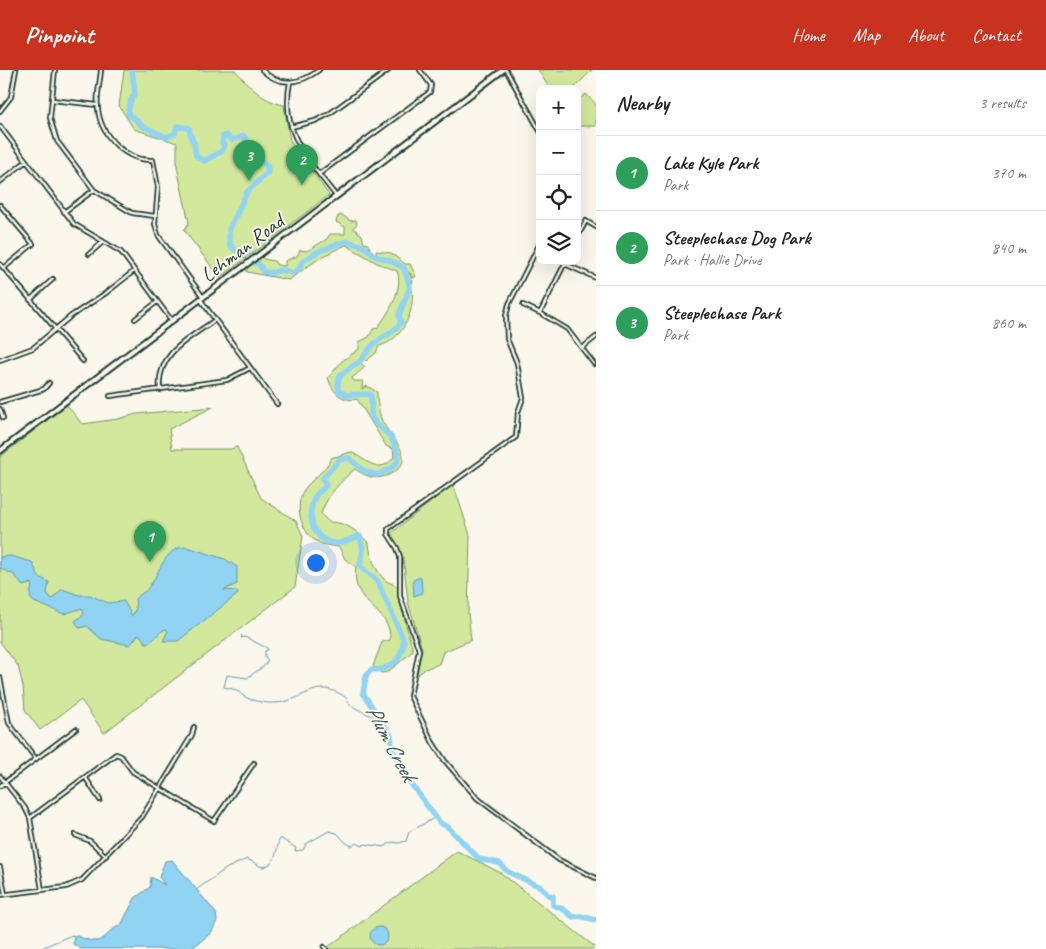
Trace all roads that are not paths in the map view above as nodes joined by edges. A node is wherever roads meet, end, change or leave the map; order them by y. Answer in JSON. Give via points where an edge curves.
{"nodes":[{"id":1,"x":16,"y":70,"type":"edge"},
{"id":2,"x":55,"y":70,"type":"edge"},
{"id":3,"x":101,"y":70,"type":"edge"},
{"id":4,"x":262,"y":70,"type":"edge"},
{"id":5,"x":319,"y":70,"type":"edge"},
{"id":6,"x":389,"y":70,"type":"edge"},
{"id":7,"x":420,"y":70,"type":"edge"},
{"id":8,"x":505,"y":70,"type":"edge"},
{"id":9,"x":290,"y":82,"type":"junction"},
{"id":10,"x":52,"y":100,"type":"junction"},
{"id":11,"x":97,"y":105,"type":"junction"},
{"id":12,"x":0,"y":111,"type":"edge"},
{"id":13,"x":0,"y":126,"type":"edge"},
{"id":14,"x":291,"y":127,"type":"junction"},
{"id":15,"x":539,"y":130,"type":"edge"},
{"id":16,"x":25,"y":162,"type":"junction"},
{"id":17,"x":319,"y":174,"type":"junction"},
{"id":18,"x":0,"y":182,"type":"edge"},
{"id":19,"x":94,"y":190,"type":"junction"},
{"id":20,"x":336,"y":196,"type":"junction"},
{"id":21,"x":0,"y":205,"type":"edge"},
{"id":22,"x":64,"y":212,"type":"junction"},
{"id":23,"x":155,"y":216,"type":"junction"},
{"id":24,"x":596,"y":227,"type":"edge"},
{"id":25,"x":581,"y":230,"type":"edge"},
{"id":26,"x":103,"y":242,"type":"junction"},
{"id":27,"x":536,"y":252,"type":"edge"},
{"id":28,"x":89,"y":254,"type":"dead end"},
{"id":29,"x":0,"y":264,"type":"edge"},
{"id":30,"x":564,"y":265,"type":"edge"},
{"id":31,"x":569,"y":265,"type":"edge"},
{"id":32,"x":4,"y":268,"type":"junction"},
{"id":33,"x":134,"y":272,"type":"junction"},
{"id":34,"x":53,"y":278,"type":"dead end"},
{"id":35,"x":596,"y":278,"type":"edge"},
{"id":36,"x":202,"y":298,"type":"junction"},
{"id":37,"x":30,"y":300,"type":"junction"},
{"id":38,"x":157,"y":302,"type":"junction"},
{"id":39,"x":523,"y":305,"type":"dead end"},
{"id":40,"x":540,"y":314,"type":"junction"},
{"id":41,"x":135,"y":319,"type":"dead end"},
{"id":42,"x":172,"y":320,"type":"junction"},
{"id":43,"x":215,"y":320,"type":"junction"},
{"id":44,"x":55,"y":329,"type":"junction"},
{"id":45,"x":596,"y":338,"type":"edge"},
{"id":46,"x":582,"y":348,"type":"junction"},
{"id":47,"x":0,"y":360,"type":"edge"},
{"id":48,"x":83,"y":361,"type":"dead end"},
{"id":49,"x":594,"y":364,"type":"dead end"},
{"id":50,"x":250,"y":368,"type":"junction"},
{"id":51,"x":49,"y":383,"type":"dead end"},
{"id":52,"x":160,"y":390,"type":"junction"},
{"id":53,"x":110,"y":396,"type":"dead end"},
{"id":54,"x":0,"y":402,"type":"edge"},
{"id":55,"x":277,"y":404,"type":"dead end"},
{"id":56,"x":0,"y":409,"type":"edge"},
{"id":57,"x":3,"y":418,"type":"dead end"},
{"id":58,"x":0,"y":451,"type":"edge"},
{"id":59,"x":0,"y":678,"type":"edge"},
{"id":60,"x":194,"y":727,"type":"dead end"},
{"id":61,"x":76,"y":729,"type":"dead end"},
{"id":62,"x":36,"y":759,"type":"junction"},
{"id":63,"x":254,"y":764,"type":"dead end"},
{"id":64,"x":0,"y":776,"type":"edge"},
{"id":65,"x":84,"y":777,"type":"junction"},
{"id":66,"x":5,"y":782,"type":"junction"},
{"id":67,"x":0,"y":786,"type":"edge"},
{"id":68,"x":160,"y":789,"type":"junction"},
{"id":69,"x":100,"y":800,"type":"dead end"},
{"id":70,"x":30,"y":818,"type":"junction"},
{"id":71,"x":75,"y":835,"type":"dead end"},
{"id":72,"x":106,"y":856,"type":"junction"},
{"id":73,"x":0,"y":868,"type":"edge"},
{"id":74,"x":596,"y":878,"type":"edge"},
{"id":75,"x":42,"y":890,"type":"junction"},
{"id":76,"x":5,"y":894,"type":"junction"},
{"id":77,"x":0,"y":895,"type":"edge"}],
"edges":[{"from":1,"to":12,"type":"street","via":[[10,97]]},
{"from":2,"to":10,"type":"street"},
{"from":3,"to":11,"type":"street"},
{"from":4,"to":9,"type":"street","via":[[273,79]]},
{"from":5,"to":9,"type":"street","via":[[304,79]]},
{"from":6,"to":14,"type":"street","via":[[329,114]]},
{"from":7,"to":17,"type":"street","via":[[431,85],[430,92]]},
{"from":8,"to":15,"type":"street"},
{"from":8,"to":20,"type":"street","name":"Lehman Road"},
{"from":9,"to":14,"type":"street","via":[[287,105]]},
{"from":10,"to":11,"type":"street"},
{"from":10,"to":19,"type":"street","via":[[52,130]]},
{"from":11,"to":23,"type":"street","via":[[100,121],[123,152],[139,160],[153,160],[158,187]]},
{"from":13,"to":16,"type":"street"},
{"from":14,"to":17,"type":"street","via":[[299,149]]},
{"from":16,"to":18,"type":"street"},
{"from":16,"to":22,"type":"street"},
{"from":17,"to":20,"type":"street"},
{"from":19,"to":22,"type":"street"},
{"from":19,"to":23,"type":"street","via":[[132,212]]},
{"from":20,"to":36,"type":"street","name":"Lehman Road"},
{"from":21,"to":32,"type":"street","via":[[32,244]]},
{"from":22,"to":26,"type":"street","via":[[74,224]]},
{"from":23,"to":36,"type":"street","via":[[161,242]]},
{"from":24,"to":25,"type":"street","via":[[586,221]]},
{"from":26,"to":28,"type":"street"},
{"from":26,"to":33,"type":"street","via":[[121,252]]},
{"from":27,"to":74,"type":"street","via":[[506,316],[507,339],[517,363],[523,398],[516,437],[430,496],[388,529],[388,534],[397,548],[401,570],[400,596],[419,650],[410,696],[433,743],[444,761],[477,798],[559,860]]},
{"from":29,"to":32,"type":"street"},
{"from":30,"to":40,"type":"street"},
{"from":31,"to":35,"type":"street"},
{"from":32,"to":37,"type":"street"},
{"from":33,"to":38,"type":"street"},
{"from":33,"to":44,"type":"street"},
{"from":34,"to":37,"type":"street"},
{"from":36,"to":42,"type":"street","name":"Lehman Road"},
{"from":36,"to":43,"type":"street"},
{"from":37,"to":44,"type":"street"},
{"from":38,"to":41,"type":"street"},
{"from":38,"to":42,"type":"street"},
{"from":39,"to":40,"type":"street"},
{"from":40,"to":46,"type":"street","via":[[567,329]]},
{"from":42,"to":58,"type":"street","name":"Lehman Road"},
{"from":43,"to":50,"type":"street"},
{"from":43,"to":52,"type":"street","via":[[165,360],[160,374]]},
{"from":44,"to":47,"type":"street","via":[[33,348]]},
{"from":44,"to":48,"type":"street"},
{"from":45,"to":46,"type":"street"},
{"from":46,"to":49,"type":"street"},
{"from":50,"to":52,"type":"street","via":[[227,380]]},
{"from":50,"to":55,"type":"street"},
{"from":51,"to":54,"type":"street","via":[[44,389]]},
{"from":52,"to":53,"type":"street"},
{"from":56,"to":57,"type":"street"},
{"from":59,"to":62,"type":"street","via":[[10,723]]},
{"from":60,"to":68,"type":"street","via":[[192,736]]},
{"from":61,"to":62,"type":"street"},
{"from":62,"to":66,"type":"street"},
{"from":63,"to":68,"type":"street","via":[[214,821]]},
{"from":64,"to":66,"type":"street"},
{"from":65,"to":68,"type":"street","via":[[118,754],[133,772]]},
{"from":65,"to":69,"type":"street"},
{"from":65,"to":70,"type":"street"},
{"from":66,"to":67,"type":"street"},
{"from":66,"to":70,"type":"street"},
{"from":68,"to":72,"type":"street","via":[[141,819]]},
{"from":70,"to":75,"type":"street"},
{"from":71,"to":72,"type":"street","via":[[90,841]]},
{"from":72,"to":75,"type":"street","via":[[78,883]]},
{"from":73,"to":76,"type":"street"},
{"from":75,"to":76,"type":"street"},
{"from":76,"to":77,"type":"street"}]}
